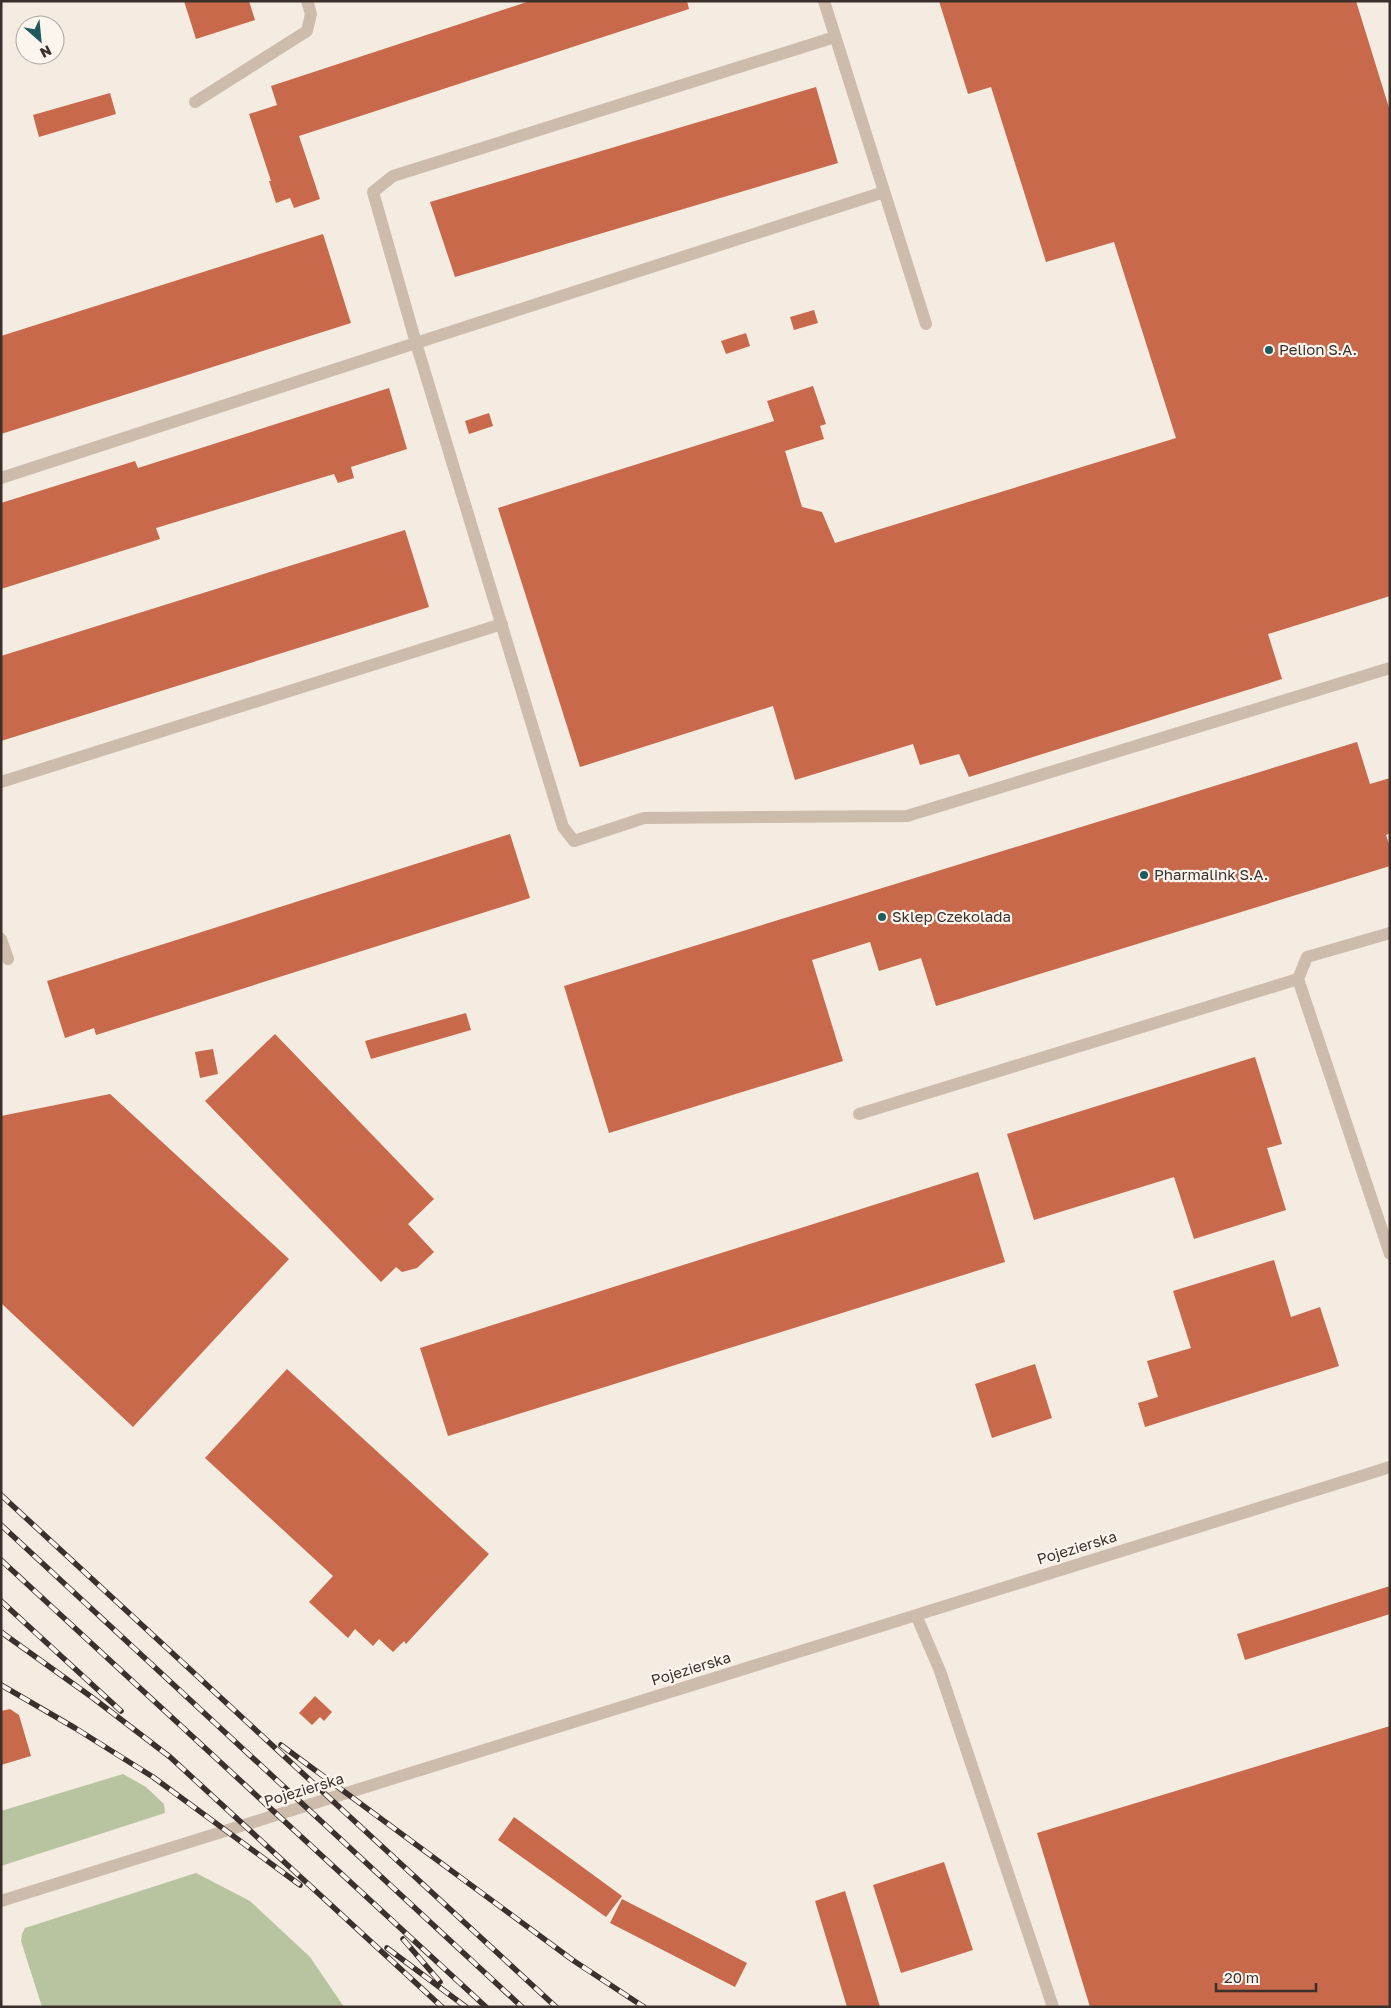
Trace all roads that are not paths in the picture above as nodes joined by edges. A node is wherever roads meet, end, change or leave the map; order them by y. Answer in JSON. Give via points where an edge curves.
{"nodes":[{"id":1,"x":307,"y":1,"type":"edge"},
{"id":2,"x":824,"y":1,"type":"edge"},
{"id":3,"x":836,"y":37,"type":"junction"},
{"id":4,"x":195,"y":102,"type":"dead end"},
{"id":5,"x":884,"y":192,"type":"junction"},
{"id":6,"x":926,"y":324,"type":"dead end"},
{"id":7,"x":416,"y":343,"type":"junction"},
{"id":8,"x":1,"y":478,"type":"edge"},
{"id":9,"x":502,"y":624,"type":"junction"},
{"id":10,"x":1390,"y":668,"type":"edge"},
{"id":11,"x":1,"y":782,"type":"edge"},
{"id":12,"x":1390,"y":934,"type":"edge"},
{"id":13,"x":1,"y":938,"type":"edge"},
{"id":14,"x":8,"y":959,"type":"dead end"},
{"id":15,"x":1298,"y":978,"type":"junction"},
{"id":16,"x":859,"y":1114,"type":"dead end"},
{"id":17,"x":1390,"y":1254,"type":"edge"},
{"id":18,"x":1390,"y":1468,"type":"edge"},
{"id":19,"x":916,"y":1616,"type":"junction"},
{"id":20,"x":1,"y":1902,"type":"edge"},
{"id":21,"x":1053,"y":2007,"type":"edge"}],
"edges":[{"from":1,"to":4,"type":"street","via":[[311,14],[307,31]]},
{"from":2,"to":3,"type":"street"},
{"from":3,"to":5,"type":"street"},
{"from":3,"to":7,"type":"street","via":[[393,176],[373,192]]},
{"from":5,"to":6,"type":"street"},
{"from":5,"to":7,"type":"street"},
{"from":7,"to":8,"type":"street"},
{"from":7,"to":9,"type":"street"},
{"from":9,"to":10,"type":"street","via":[[563,827],[574,841],[644,818],[907,816]]},
{"from":9,"to":11,"type":"street"},
{"from":12,"to":15,"type":"street","via":[[1307,957]]},
{"from":13,"to":14,"type":"street"},
{"from":15,"to":16,"type":"street"},
{"from":15,"to":17,"type":"street"},
{"from":18,"to":19,"type":"street","name":"Pojezierska"},
{"from":19,"to":20,"type":"street","name":"Pojezierska"},
{"from":19,"to":21,"type":"street","via":[[940,1671]]}]}
